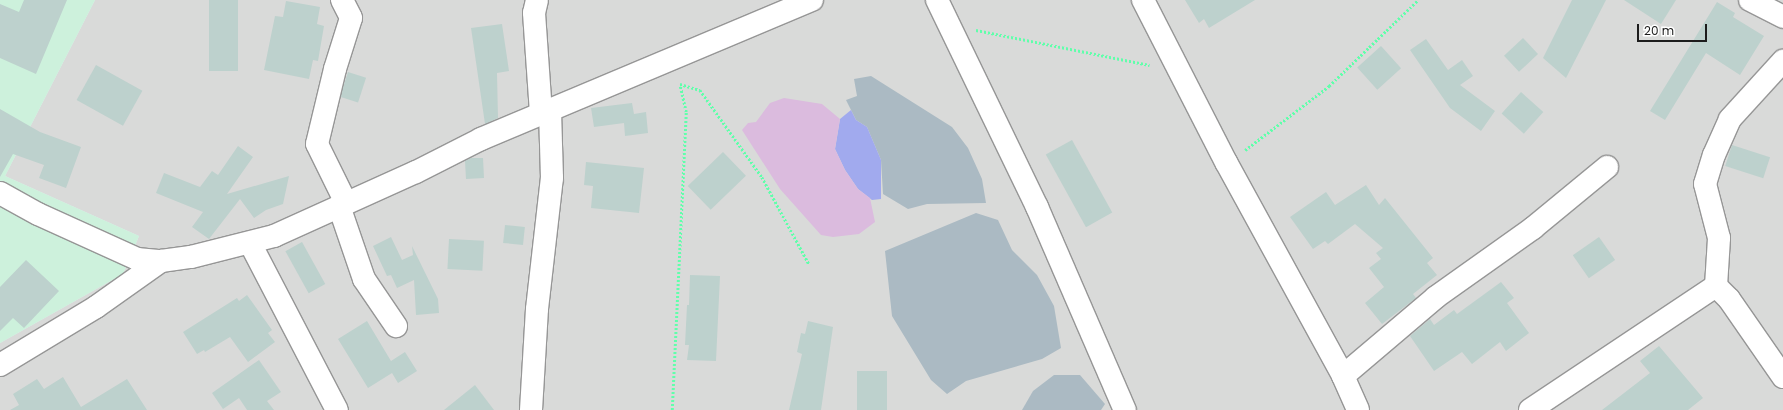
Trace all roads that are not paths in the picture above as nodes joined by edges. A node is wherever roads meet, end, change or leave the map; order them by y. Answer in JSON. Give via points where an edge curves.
{"nodes":[{"id":1,"x":342,"y":0,"type":"edge"},
{"id":2,"x":537,"y":0,"type":"edge"},
{"id":3,"x":812,"y":0,"type":"edge"},
{"id":4,"x":937,"y":0,"type":"edge"},
{"id":5,"x":1143,"y":0,"type":"edge"},
{"id":6,"x":1750,"y":0,"type":"edge"},
{"id":7,"x":1783,"y":17,"type":"edge"},
{"id":8,"x":1783,"y":61,"type":"edge"},
{"id":9,"x":545,"y":112,"type":"junction"},
{"id":10,"x":1607,"y":167,"type":"dead end"},
{"id":11,"x":0,"y":193,"type":"edge"},
{"id":12,"x":343,"y":204,"type":"junction"},
{"id":13,"x":250,"y":243,"type":"junction"},
{"id":14,"x":161,"y":261,"type":"junction"},
{"id":15,"x":1716,"y":286,"type":"junction"},
{"id":16,"x":396,"y":326,"type":"dead end"},
{"id":17,"x":0,"y":365,"type":"edge"},
{"id":18,"x":1343,"y":376,"type":"junction"},
{"id":19,"x":1783,"y":376,"type":"edge"},
{"id":20,"x":337,"y":410,"type":"edge"},
{"id":21,"x":531,"y":410,"type":"edge"},
{"id":22,"x":1126,"y":410,"type":"edge"},
{"id":23,"x":1358,"y":410,"type":"edge"},
{"id":24,"x":1530,"y":410,"type":"edge"}],
"edges":[{"from":1,"to":12,"type":"street","via":[[351,18],[335,68],[317,144]]},
{"from":2,"to":9,"type":"street","via":[[534,12]]},
{"from":3,"to":9,"type":"street"},
{"from":4,"to":22,"type":"street","via":[[1036,208]]},
{"from":5,"to":18,"type":"street","via":[[1226,162]]},
{"from":6,"to":7,"type":"street"},
{"from":8,"to":15,"type":"street","via":[[1730,119],[1707,177],[1705,184],[1719,238]]},
{"from":9,"to":12,"type":"street"},
{"from":9,"to":21,"type":"street","via":[[552,178],[537,309]]},
{"from":10,"to":18,"type":"street","via":[[1533,228],[1436,297]]},
{"from":11,"to":14,"type":"street","via":[[38,214],[137,259]]},
{"from":12,"to":13,"type":"street","via":[[274,236]]},
{"from":12,"to":16,"type":"street","via":[[364,279]]},
{"from":13,"to":14,"type":"street","via":[[191,258]]},
{"from":13,"to":20,"type":"street"},
{"from":14,"to":17,"type":"street","via":[[96,307]]},
{"from":15,"to":19,"type":"street","via":[[1729,299]]},
{"from":15,"to":24,"type":"street"},
{"from":18,"to":23,"type":"street"}]}
